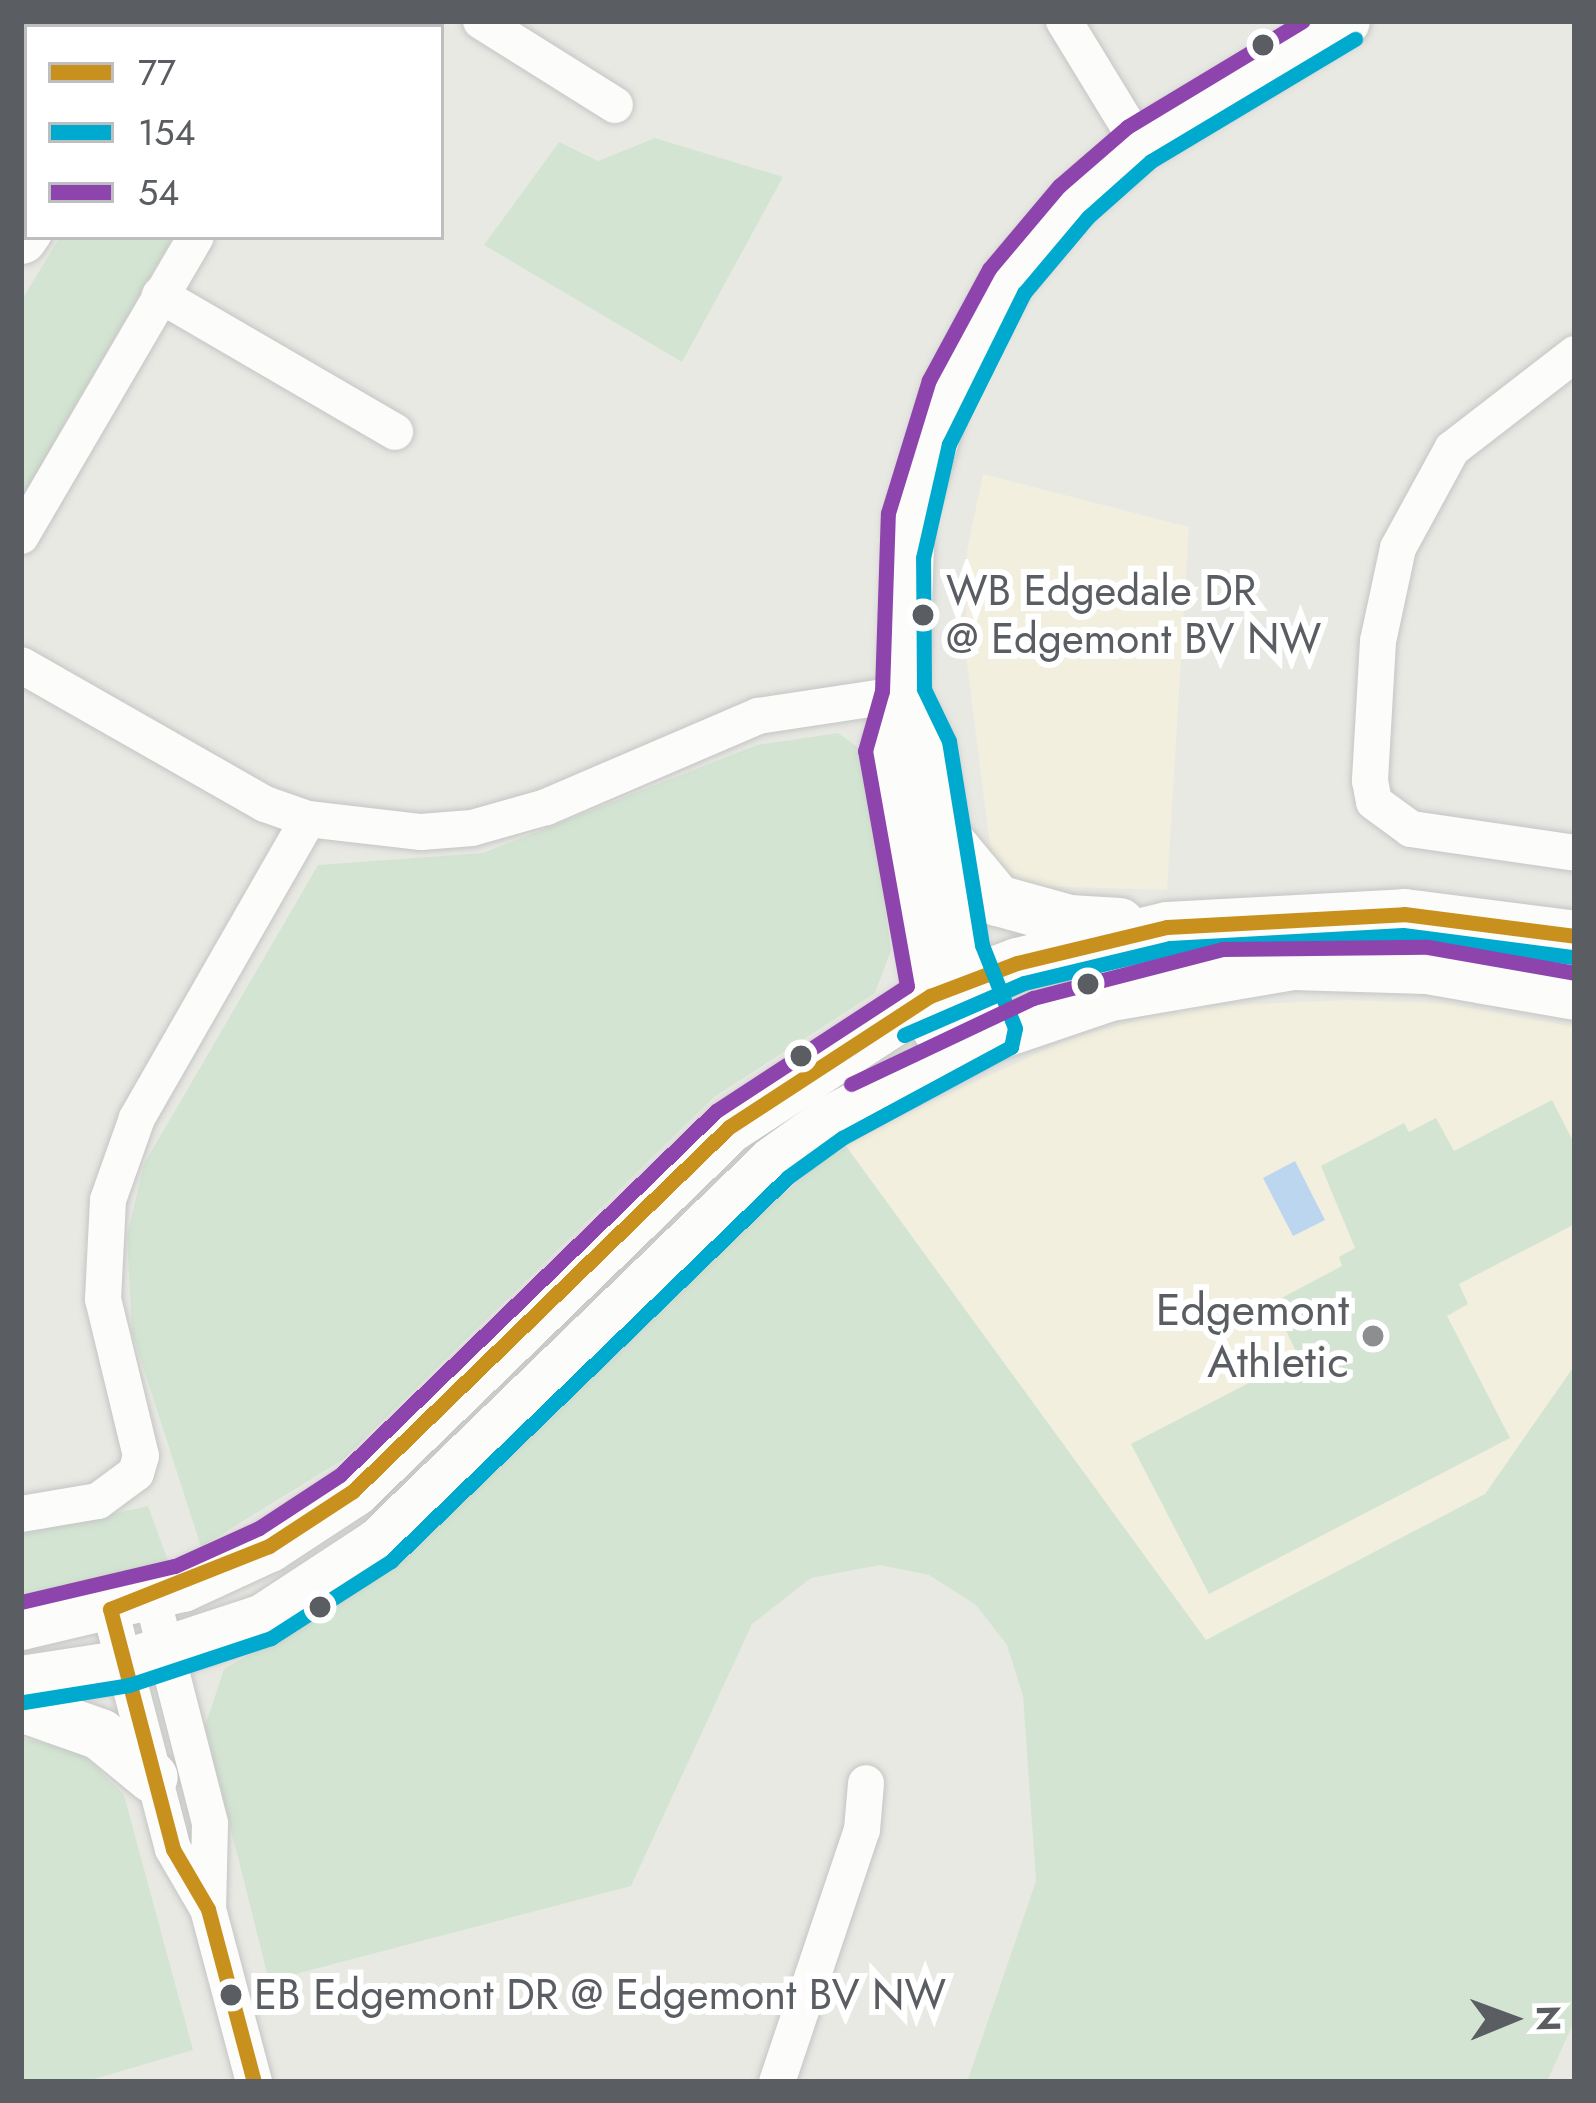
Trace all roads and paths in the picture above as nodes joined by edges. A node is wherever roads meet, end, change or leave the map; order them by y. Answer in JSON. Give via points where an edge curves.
{"nodes":[{"id":1,"x":481,"y":21,"type":"edge"},
{"id":2,"x":1064,"y":21,"type":"edge"},
{"id":3,"x":1344,"y":21,"type":"edge"},
{"id":4,"x":615,"y":105,"type":"dead end"},
{"id":5,"x":1139,"y":144,"type":"junction"},
{"id":6,"x":194,"y":240,"type":"edge"},
{"id":7,"x":160,"y":296,"type":"junction"},
{"id":8,"x":1575,"y":354,"type":"edge"},
{"id":9,"x":394,"y":432,"type":"dead end"},
{"id":10,"x":21,"y":536,"type":"edge"},
{"id":11,"x":21,"y":665,"type":"edge"},
{"id":12,"x":903,"y":694,"type":"junction"},
{"id":13,"x":308,"y":819,"type":"junction"},
{"id":14,"x":947,"y":841,"type":"junction"},
{"id":15,"x":1575,"y":853,"type":"edge"},
{"id":16,"x":1167,"y":927,"type":"junction"},
{"id":17,"x":1575,"y":936,"type":"edge"},
{"id":18,"x":950,"y":988,"type":"junction"},
{"id":19,"x":1575,"y":994,"type":"edge"},
{"id":20,"x":995,"y":1034,"type":"junction"},
{"id":21,"x":943,"y":1058,"type":"junction"},
{"id":22,"x":21,"y":1514,"type":"edge"},
{"id":23,"x":131,"y":1603,"type":"junction"},
{"id":24,"x":21,"y":1624,"type":"edge"},
{"id":25,"x":145,"y":1658,"type":"junction"},
{"id":26,"x":21,"y":1681,"type":"edge"},
{"id":27,"x":21,"y":1706,"type":"edge"},
{"id":28,"x":152,"y":1777,"type":"junction"},
{"id":29,"x":866,"y":1783,"type":"dead end"},
{"id":30,"x":208,"y":1909,"type":"junction"},
{"id":31,"x":254,"y":2082,"type":"edge"},
{"id":32,"x":777,"y":2082,"type":"edge"}],
"edges":[{"from":1,"to":4,"type":"street"},
{"from":2,"to":5,"type":"street"},
{"from":3,"to":5,"type":"main road"},
{"from":5,"to":12,"type":"main road","via":[[1073,202],[1006,281],[948,388],[902,556]]},
{"from":6,"to":7,"type":"street"},
{"from":7,"to":9,"type":"street"},
{"from":7,"to":10,"type":"street"},
{"from":8,"to":15,"type":"street","via":[[1452,449],[1398,548],[1378,640],[1370,782],[1374,802],[1411,830]]},
{"from":11,"to":13,"type":"street","via":[[219,781]]},
{"from":12,"to":13,"type":"street","via":[[758,716],[545,806],[472,828],[422,832]]},
{"from":12,"to":14,"type":"main road","via":[[929,746]]},
{"from":12,"to":18,"type":"main road","via":[[886,751]]},
{"from":13,"to":22,"type":"street","via":[[164,1067],[114,1178],[102,1241],[103,1299],[141,1456],[136,1473],[98,1501]]},
{"from":14,"to":16,"type":"main road","via":[[976,883],[1018,910]]},
{"from":14,"to":18,"type":"main road"},
{"from":16,"to":17,"type":"main road","via":[[1404,914]]},
{"from":16,"to":18,"type":"main road"},
{"from":18,"to":20,"type":"main road"},
{"from":18,"to":21,"type":"main road"},
{"from":18,"to":23,"type":"main road","via":[[792,1079],[712,1141],[353,1491],[269,1546]]},
{"from":19,"to":20,"type":"main road","via":[[1426,968],[1293,964],[1110,995]]},
{"from":20,"to":21,"type":"main road"},
{"from":21,"to":25,"type":"main road","via":[[831,1120],[713,1214],[379,1543],[263,1618]]},
{"from":23,"to":24,"type":"main road"},
{"from":23,"to":25,"type":"street"},
{"from":25,"to":26,"type":"main road"},
{"from":25,"to":28,"type":"street"},
{"from":25,"to":30,"type":"street","via":[[210,1823]]},
{"from":27,"to":28,"type":"main road","via":[[100,1734]]},
{"from":28,"to":30,"type":"street","via":[[172,1849]]},
{"from":29,"to":32,"type":"street","via":[[862,1830]]},
{"from":30,"to":31,"type":"street"}]}
